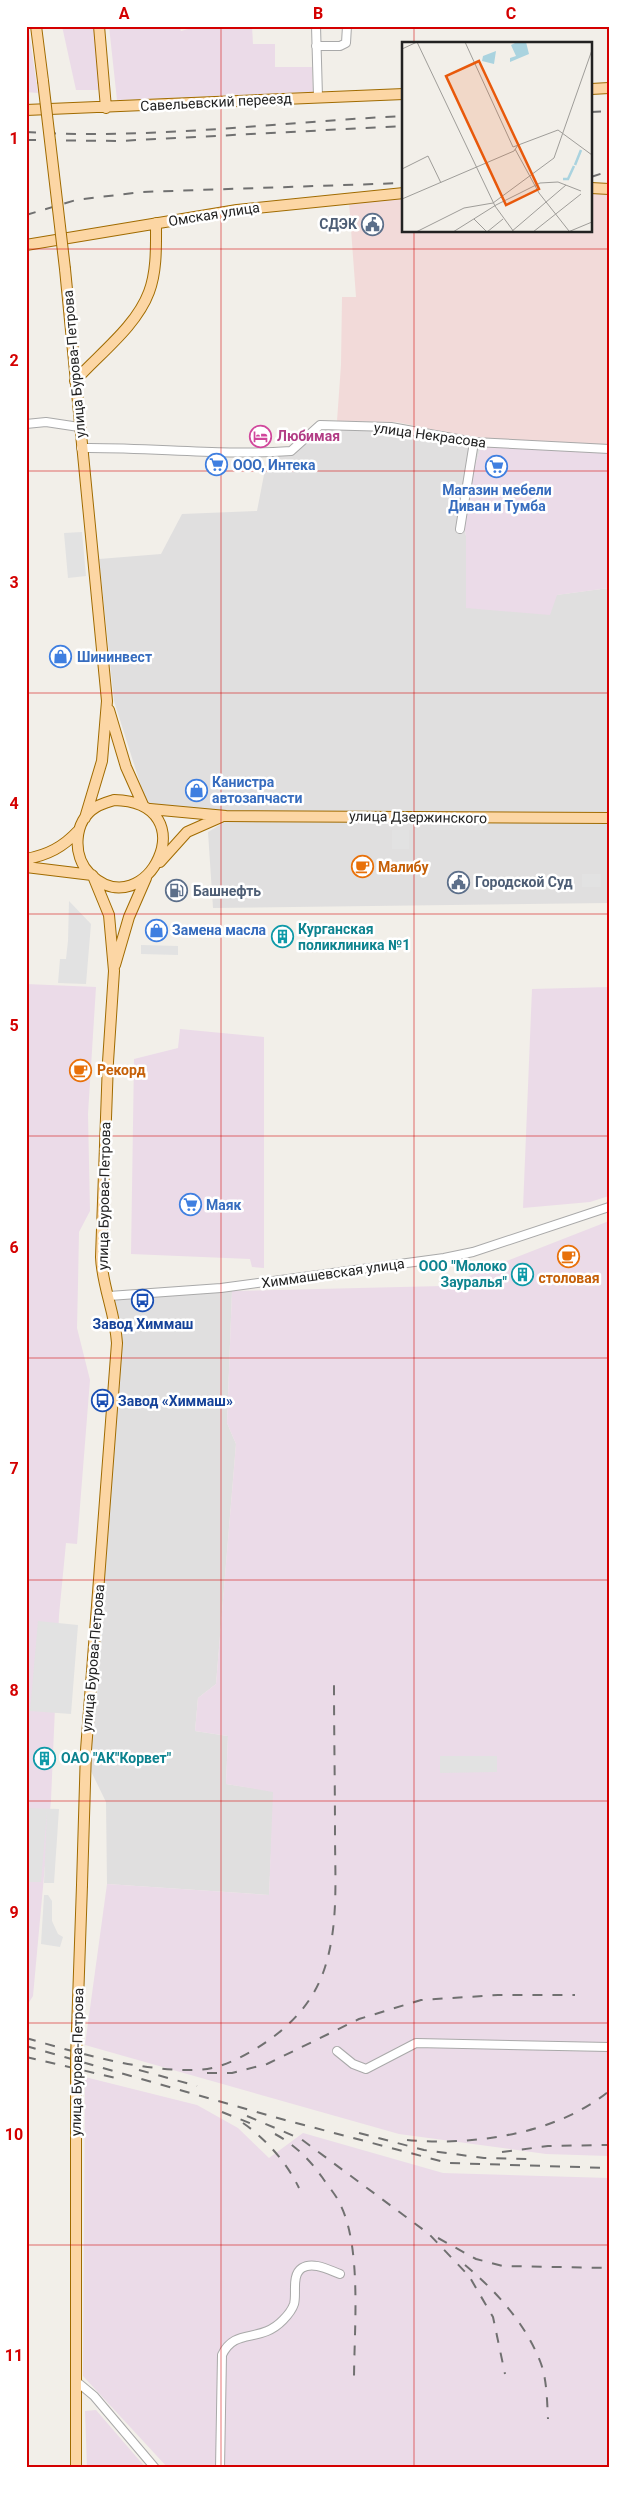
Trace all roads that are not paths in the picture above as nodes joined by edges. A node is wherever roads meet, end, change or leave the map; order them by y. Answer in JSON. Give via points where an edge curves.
{"nodes":[{"id":1,"x":36,"y":26,"type":"edge"},
{"id":2,"x":99,"y":26,"type":"edge"},
{"id":3,"x":316,"y":26,"type":"edge"},
{"id":4,"x":347,"y":26,"type":"edge"},
{"id":5,"x":316,"y":46,"type":"junction"},
{"id":6,"x":592,"y":88,"type":"edge"},
{"id":7,"x":609,"y":88,"type":"edge"},
{"id":8,"x":402,"y":94,"type":"edge"},
{"id":9,"x":318,"y":97,"type":"junction"},
{"id":10,"x":106,"y":108,"type":"junction"},
{"id":11,"x":27,"y":111,"type":"edge"},
{"id":12,"x":592,"y":188,"type":"edge"},
{"id":13,"x":609,"y":189,"type":"edge"},
{"id":14,"x":402,"y":193,"type":"edge"},
{"id":15,"x":156,"y":223,"type":"junction"},
{"id":16,"x":26,"y":245,"type":"edge"},
{"id":17,"x":96,"y":358,"type":"junction"},
{"id":18,"x":73,"y":359,"type":"junction"},
{"id":19,"x":76,"y":381,"type":"junction"},
{"id":20,"x":26,"y":424,"type":"edge"},
{"id":21,"x":79,"y":428,"type":"junction"},
{"id":22,"x":474,"y":442,"type":"junction"},
{"id":23,"x":81,"y":448,"type":"junction"},
{"id":24,"x":609,"y":449,"type":"edge"},
{"id":25,"x":460,"y":529,"type":"dead end"},
{"id":26,"x":106,"y":701,"type":"junction"},
{"id":27,"x":146,"y":807,"type":"junction"},
{"id":28,"x":226,"y":816,"type":"junction"},
{"id":29,"x":85,"y":818,"type":"junction"},
{"id":30,"x":609,"y":818,"type":"edge"},
{"id":31,"x":78,"y":831,"type":"junction"},
{"id":32,"x":26,"y":859,"type":"edge"},
{"id":33,"x":26,"y":867,"type":"edge"},
{"id":34,"x":156,"y":867,"type":"junction"},
{"id":35,"x":92,"y":876,"type":"junction"},
{"id":36,"x":146,"y":878,"type":"junction"},
{"id":37,"x":114,"y":971,"type":"junction"},
{"id":38,"x":609,"y":1207,"type":"edge"},
{"id":39,"x":109,"y":1296,"type":"junction"},
{"id":40,"x":609,"y":2047,"type":"edge"},
{"id":41,"x":337,"y":2051,"type":"dead end"},
{"id":42,"x":340,"y":2274,"type":"dead end"},
{"id":43,"x":76,"y":2377,"type":"junction"},
{"id":44,"x":76,"y":2468,"type":"edge"},
{"id":45,"x":155,"y":2468,"type":"edge"},
{"id":46,"x":220,"y":2468,"type":"edge"}],
"edges":[{"from":1,"to":18,"type":"main road","name":"улица Бурова-Петрова","bridge":true},
{"from":2,"to":10,"type":"main road"},
{"from":3,"to":5,"type":"street"},
{"from":4,"to":5,"type":"street","via":[[346,43]]},
{"from":5,"to":9,"type":"street"},
{"from":6,"to":7,"type":"main road"},
{"from":8,"to":9,"type":"main road","name":"Савельевский переезд"},
{"from":9,"to":10,"type":"main road","name":"Савельевский переезд"},
{"from":10,"to":11,"type":"main road","name":"Савельевский переезд"},
{"from":12,"to":13,"type":"main road"},
{"from":14,"to":15,"type":"main road","name":"Омская улица","via":[[253,208]]},
{"from":15,"to":16,"type":"main road","name":"Омская улица"},
{"from":15,"to":17,"type":"main road","via":[[154,274],[146,299],[124,330]]},
{"from":17,"to":18,"type":"main road","via":[[88,361]]},
{"from":17,"to":19,"type":"main road"},
{"from":18,"to":19,"type":"main road","name":"улица Бурова-Петрова"},
{"from":19,"to":21,"type":"main road","name":"улица Бурова-Петрова"},
{"from":20,"to":21,"type":"street","via":[[46,422]]},
{"from":21,"to":23,"type":"main road","name":"улица Бурова-Петрова"},
{"from":22,"to":23,"type":"street","name":"улица Некрасова","via":[[391,427],[320,424],[291,451]]},
{"from":22,"to":24,"type":"street","name":"улица Некрасова"},
{"from":22,"to":25,"type":"street"},
{"from":23,"to":26,"type":"main road","name":"улица Бурова-Петрова"},
{"from":26,"to":27,"type":"main road","name":"улица Бурова-Петрова","via":[[126,767]]},
{"from":26,"to":29,"type":"main road","name":"улица Бурова-Петрова","via":[[102,761]]},
{"from":27,"to":28,"type":"main road","name":"улица Дзержинского"},
{"from":27,"to":29,"type":"main road","via":[[129,800],[114,800],[96,807]]},
{"from":27,"to":34,"type":"main road","via":[[159,824],[163,838],[162,853]]},
{"from":28,"to":30,"type":"main road","name":"улица Дзержинского"},
{"from":28,"to":34,"type":"main road","name":"улица Дзержинского","via":[[187,832]]},
{"from":29,"to":31,"type":"main road"},
{"from":31,"to":32,"type":"main road","via":[[66,844],[44,856]]},
{"from":31,"to":35,"type":"main road","via":[[77,846],[81,860]]},
{"from":33,"to":35,"type":"main road"},
{"from":34,"to":36,"type":"main road"},
{"from":35,"to":36,"type":"main road","via":[[117,886]]},
{"from":35,"to":37,"type":"main road","name":"улица Бурова-Петрова","via":[[109,915]]},
{"from":36,"to":37,"type":"main road","name":"улица Бурова-Петрова","via":[[129,917]]},
{"from":37,"to":39,"type":"main road","name":"улица Бурова-Петрова","via":[[101,1257],[102,1275]]},
{"from":38,"to":39,"type":"street","name":"Химмашевская улица","via":[[474,1252],[444,1258],[221,1288]]},
{"from":39,"to":43,"type":"main road","name":"улица Бурова-Петрова","bridge":true,"via":[[115,1320],[116,1365],[86,1750],[76,2077]]},
{"from":40,"to":41,"type":"street","via":[[416,2043],[366,2069],[353,2064]]},
{"from":42,"to":46,"type":"street","via":[[304,2266],[296,2277],[294,2303],[283,2320],[267,2333],[236,2339],[227,2345],[222,2355]]},
{"from":43,"to":44,"type":"main road","name":"улица Бурова-Петрова"},
{"from":43,"to":45,"type":"street"}]}
